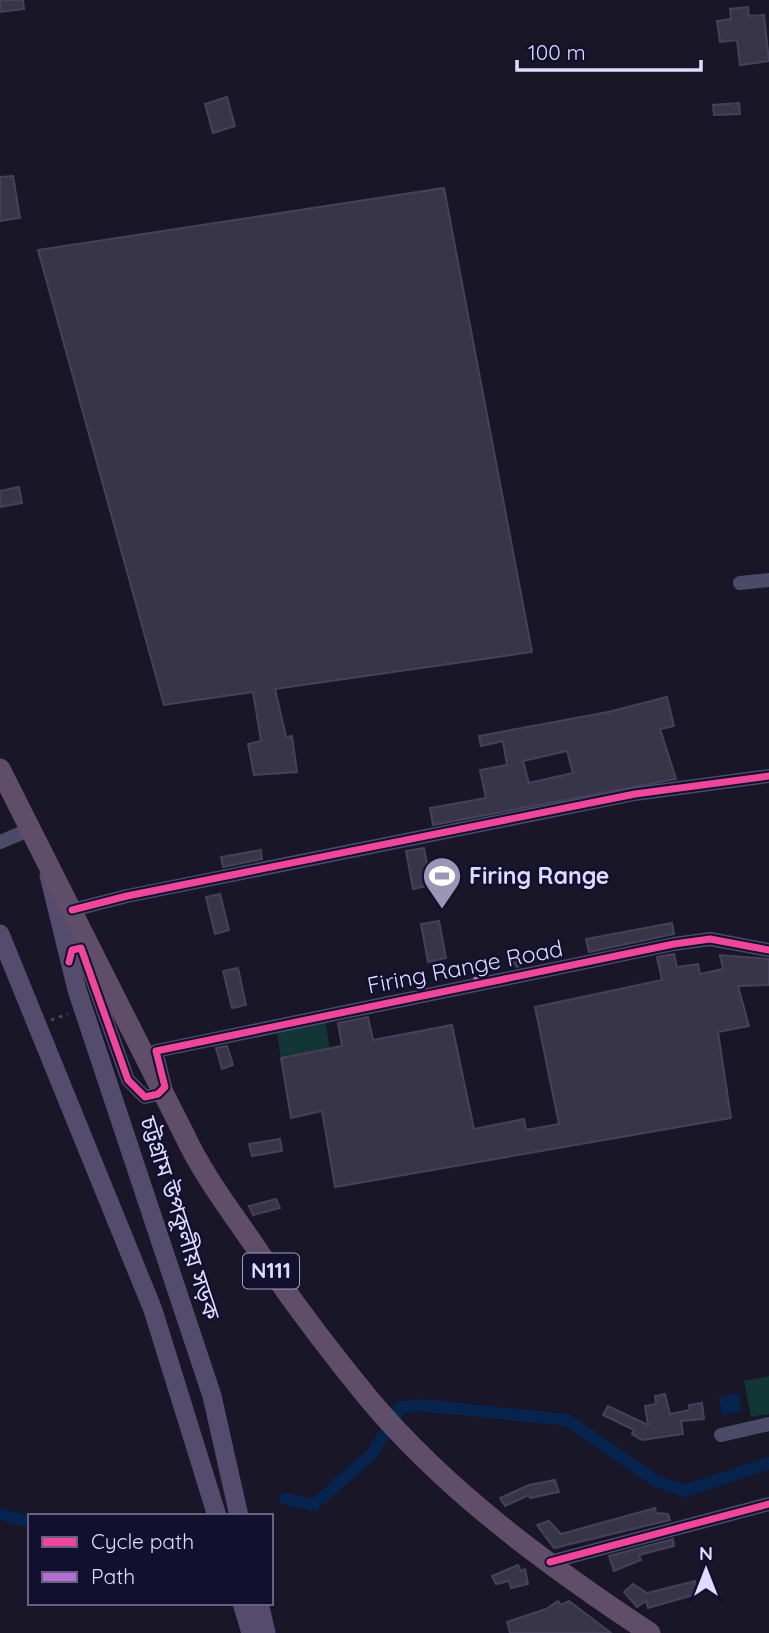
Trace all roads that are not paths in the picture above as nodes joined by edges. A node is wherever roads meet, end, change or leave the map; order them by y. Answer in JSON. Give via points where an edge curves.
{"nodes":[{"id":1,"x":769,"y":580,"type":"edge"},
{"id":2,"x":740,"y":583,"type":"dead end"},
{"id":3,"x":0,"y":769,"type":"edge"},
{"id":4,"x":769,"y":776,"type":"edge"},
{"id":5,"x":31,"y":830,"type":"junction"},
{"id":6,"x":0,"y":842,"type":"edge"},
{"id":7,"x":65,"y":912,"type":"junction"},
{"id":8,"x":0,"y":934,"type":"edge"},
{"id":9,"x":769,"y":950,"type":"edge"},
{"id":10,"x":75,"y":955,"type":"junction"},
{"id":11,"x":769,"y":1424,"type":"edge"},
{"id":12,"x":721,"y":1435,"type":"dead end"},
{"id":13,"x":769,"y":1504,"type":"edge"},
{"id":14,"x":216,"y":1514,"type":"edge"},
{"id":15,"x":239,"y":1514,"type":"edge"},
{"id":16,"x":550,"y":1562,"type":"junction"},
{"id":17,"x":243,"y":1605,"type":"edge"},
{"id":18,"x":259,"y":1605,"type":"edge"},
{"id":19,"x":251,"y":1633,"type":"edge"},
{"id":20,"x":266,"y":1633,"type":"edge"},
{"id":21,"x":650,"y":1633,"type":"edge"}],
"edges":[{"from":1,"to":2,"type":"street"},
{"from":3,"to":5,"type":"highway","number":"N111"},
{"from":4,"to":7,"type":"street","via":[[635,794],[127,895]]},
{"from":5,"to":6,"type":"street"},
{"from":5,"to":7,"type":"highway","number":"N111"},
{"from":7,"to":10,"type":"main road","name":"চট্টগ্রাম উপকূলীয় সড়ক"},
{"from":7,"to":16,"type":"highway","number":"N111","bridge":true,"via":[[130,1027],[194,1157],[274,1275],[370,1400],[480,1508]]},
{"from":8,"to":14,"type":"main road","via":[[153,1310]]},
{"from":9,"to":10,"type":"street","name":"Firing Range Road","via":[[710,939],[674,944],[156,1051],[165,1087],[145,1097],[128,1080]]},
{"from":10,"to":15,"type":"main road","name":"চট্টগ্রাম উপকূলীয় সড়ক","via":[[84,1008],[212,1396]]},
{"from":11,"to":12,"type":"street"},
{"from":13,"to":16,"type":"street"},
{"from":16,"to":21,"type":"highway","number":"N111"},
{"from":17,"to":19,"type":"main road"},
{"from":18,"to":20,"type":"main road"}]}
